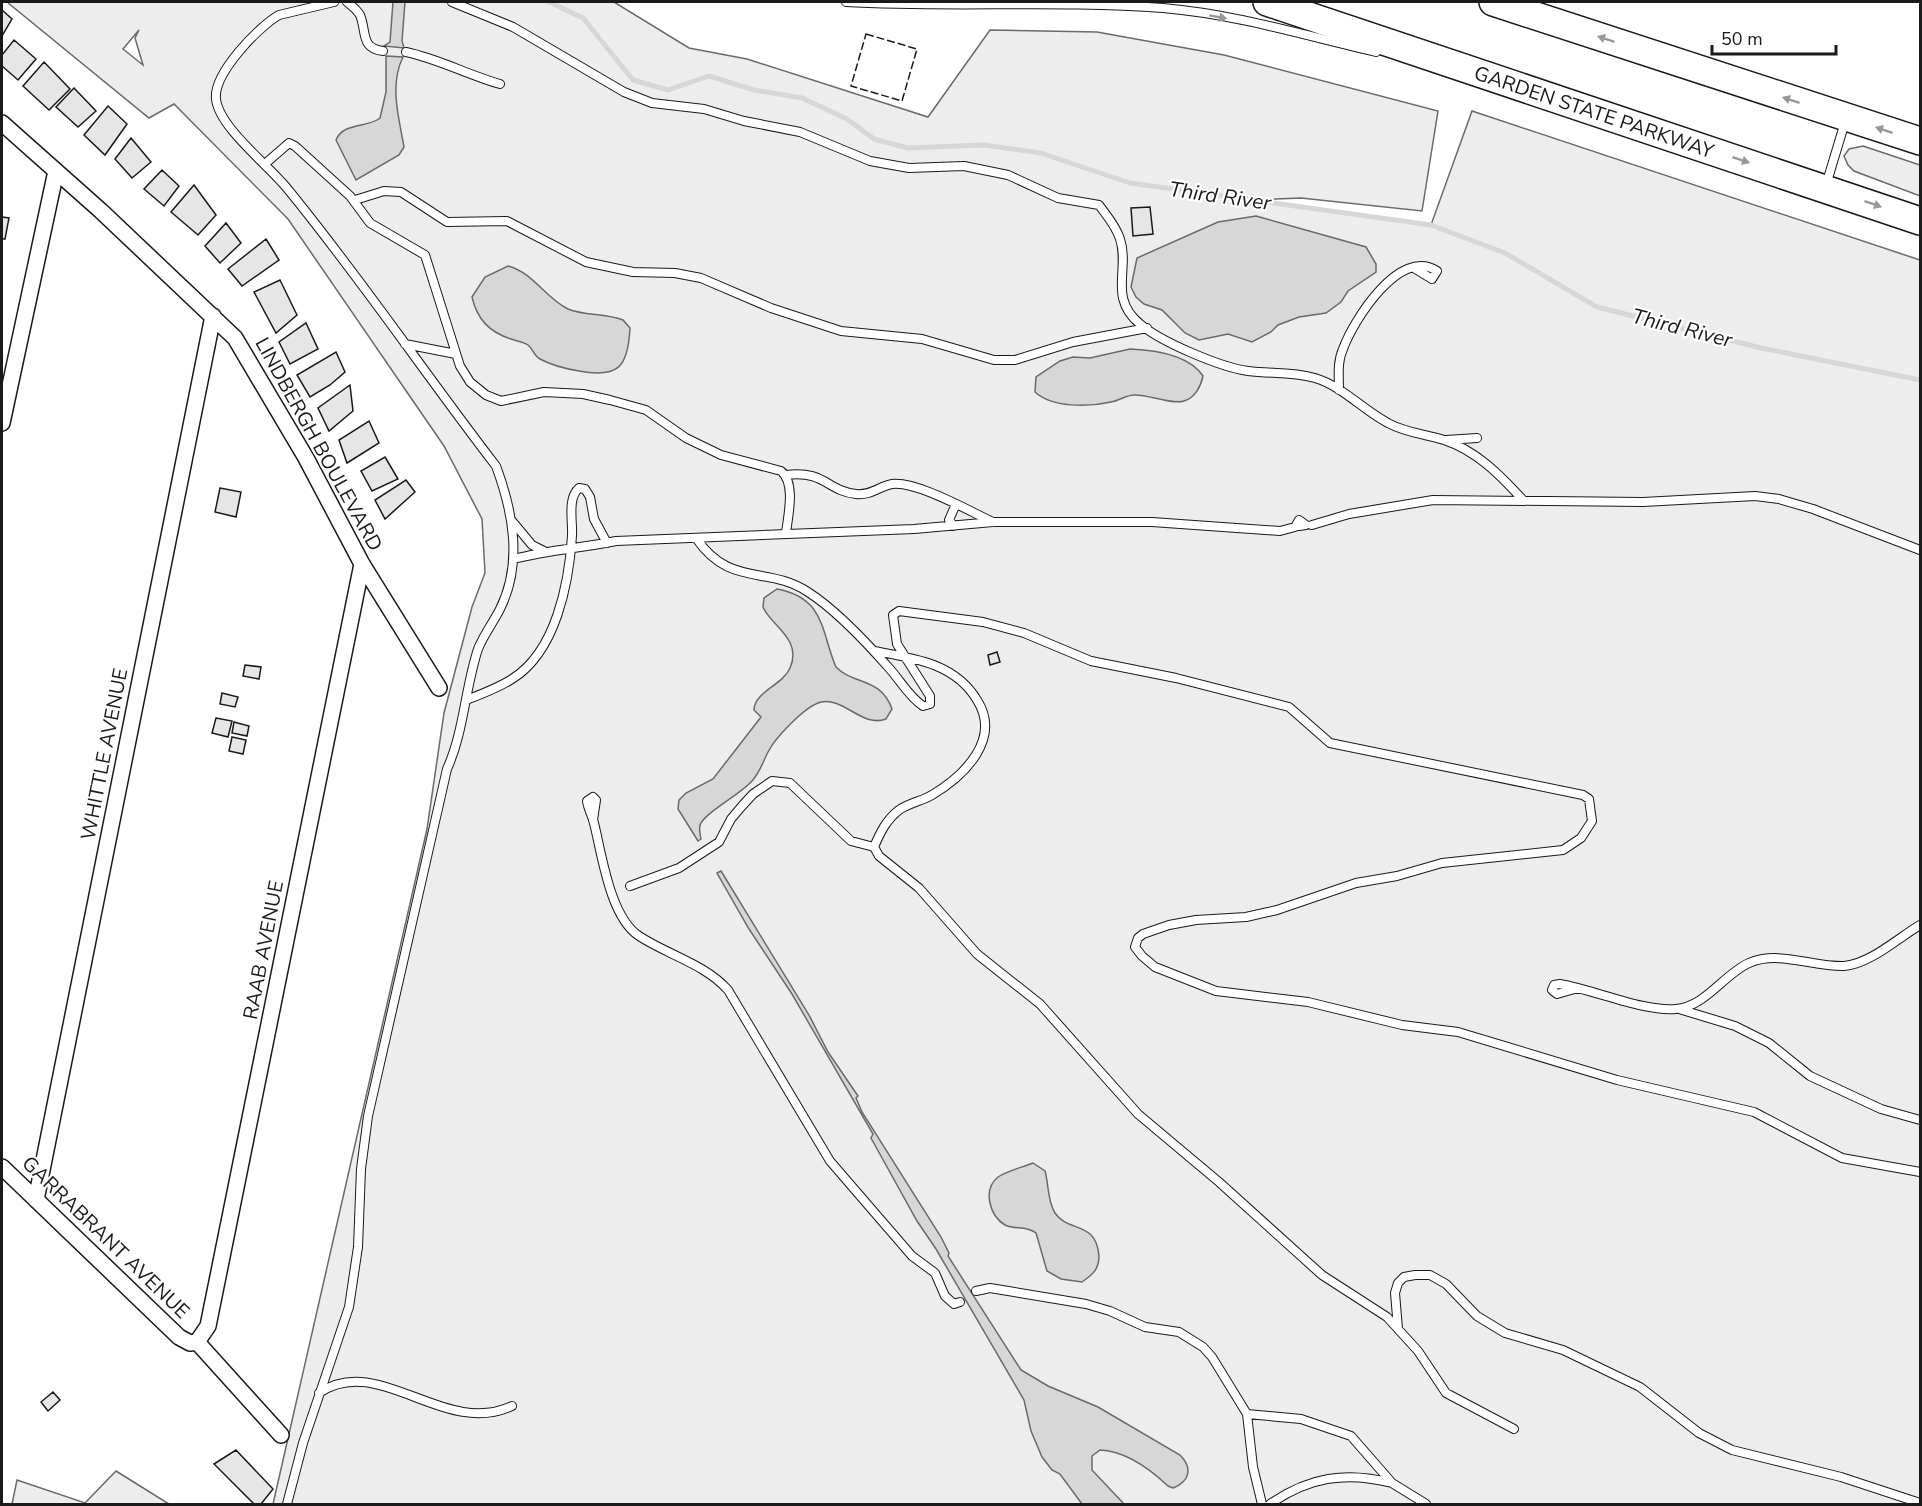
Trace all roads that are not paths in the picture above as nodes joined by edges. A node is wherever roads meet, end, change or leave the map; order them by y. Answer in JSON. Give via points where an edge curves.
{"nodes":[{"id":1,"x":334,"y":2,"type":"edge"},
{"id":2,"x":347,"y":2,"type":"edge"},
{"id":3,"x":452,"y":2,"type":"edge"},
{"id":4,"x":846,"y":2,"type":"edge"},
{"id":5,"x":852,"y":2,"type":"edge"},
{"id":6,"x":1267,"y":2,"type":"edge"},
{"id":7,"x":1493,"y":2,"type":"edge"},
{"id":8,"x":383,"y":51,"type":"dead end"},
{"id":9,"x":406,"y":52,"type":"dead end"},
{"id":10,"x":1383,"y":54,"type":"dead end"},
{"id":11,"x":1405,"y":59,"type":"dead end"},
{"id":12,"x":1505,"y":82,"type":"junction"},
{"id":13,"x":500,"y":84,"type":"dead end"},
{"id":14,"x":1847,"y":118,"type":"junction"},
{"id":15,"x":2,"y":123,"type":"edge"},
{"id":16,"x":1920,"y":141,"type":"edge"},
{"id":17,"x":266,"y":163,"type":"junction"},
{"id":18,"x":56,"y":171,"type":"junction"},
{"id":19,"x":1825,"y":188,"type":"junction"},
{"id":20,"x":355,"y":200,"type":"junction"},
{"id":21,"x":1920,"y":221,"type":"edge"},
{"id":22,"x":1414,"y":268,"type":"dead end"},
{"id":23,"x":213,"y":316,"type":"junction"},
{"id":24,"x":1147,"y":328,"type":"junction"},
{"id":25,"x":405,"y":344,"type":"junction"},
{"id":26,"x":456,"y":354,"type":"junction"},
{"id":27,"x":1338,"y":365,"type":"junction"},
{"id":28,"x":1324,"y":382,"type":"junction"},
{"id":29,"x":1339,"y":390,"type":"junction"},
{"id":30,"x":2,"y":423,"type":"edge"},
{"id":31,"x":1477,"y":438,"type":"dead end"},
{"id":32,"x":1445,"y":440,"type":"junction"},
{"id":33,"x":786,"y":475,"type":"junction"},
{"id":34,"x":1523,"y":500,"type":"junction"},
{"id":35,"x":956,"y":504,"type":"junction"},
{"id":36,"x":511,"y":520,"type":"junction"},
{"id":37,"x":993,"y":522,"type":"junction"},
{"id":38,"x":1312,"y":525,"type":"dead end"},
{"id":39,"x":954,"y":526,"type":"junction"},
{"id":40,"x":1299,"y":526,"type":"dead end"},
{"id":41,"x":786,"y":533,"type":"junction"},
{"id":42,"x":696,"y":538,"type":"junction"},
{"id":43,"x":607,"y":543,"type":"junction"},
{"id":44,"x":570,"y":550,"type":"junction"},
{"id":45,"x":1920,"y":550,"type":"edge"},
{"id":46,"x":544,"y":551,"type":"junction"},
{"id":47,"x":514,"y":559,"type":"junction"},
{"id":48,"x":362,"y":564,"type":"junction"},
{"id":49,"x":873,"y":651,"type":"junction"},
{"id":50,"x":905,"y":656,"type":"junction"},
{"id":51,"x":439,"y":688,"type":"dead end"},
{"id":52,"x":466,"y":700,"type":"junction"},
{"id":53,"x":593,"y":820,"type":"dead end"},
{"id":54,"x":874,"y":847,"type":"junction"},
{"id":55,"x":630,"y":886,"type":"dead end"},
{"id":56,"x":1920,"y":925,"type":"edge"},
{"id":57,"x":1578,"y":988,"type":"dead end"},
{"id":58,"x":1679,"y":1009,"type":"junction"},
{"id":59,"x":1920,"y":1120,"type":"edge"},
{"id":60,"x":2,"y":1167,"type":"edge"},
{"id":61,"x":1920,"y":1172,"type":"edge"},
{"id":62,"x":36,"y":1200,"type":"junction"},
{"id":63,"x":976,"y":1291,"type":"dead end"},
{"id":64,"x":960,"y":1302,"type":"dead end"},
{"id":65,"x":1398,"y":1329,"type":"junction"},
{"id":66,"x":197,"y":1342,"type":"junction"},
{"id":67,"x":319,"y":1394,"type":"junction"},
{"id":68,"x":512,"y":1406,"type":"dead end"},
{"id":69,"x":1247,"y":1414,"type":"junction"},
{"id":70,"x":1514,"y":1429,"type":"dead end"},
{"id":71,"x":281,"y":1435,"type":"dead end"},
{"id":72,"x":1392,"y":1484,"type":"junction"},
{"id":73,"x":1920,"y":1503,"type":"edge"},
{"id":74,"x":287,"y":1504,"type":"edge"},
{"id":75,"x":1262,"y":1504,"type":"edge"},
{"id":76,"x":1270,"y":1504,"type":"edge"},
{"id":77,"x":1426,"y":1504,"type":"edge"}],
"edges":[{"from":1,"to":17,"type":"lane","via":[[271,19],[241,49],[220,79],[215,91],[219,111]]},
{"from":2,"to":8,"type":"lane","via":[[359,14],[368,46]]},
{"from":3,"to":24,"type":"lane","via":[[513,27],[624,92],[652,103],[704,109],[800,132],[870,161],[909,168],[964,166],[1008,175],[1058,198],[1099,205],[1120,239],[1120,281],[1125,305]]},
{"from":4,"to":5,"type":"lane"},
{"from":5,"to":10,"type":"lane","one_way":true,"via":[[1098,4],[1166,9]]},
{"from":6,"to":12,"type":"highway","name":"GARDEN STATE PARKWAY"},
{"from":14,"to":7,"type":"highway","one_way":true},
{"from":9,"to":13,"type":"lane"},
{"from":11,"to":12,"type":"lane"},
{"from":12,"to":19,"type":"highway","name":"GARDEN STATE PARKWAY","one_way":true},
{"from":16,"to":14,"type":"highway","one_way":true},
{"from":14,"to":19,"type":"lane"},
{"from":15,"to":18,"type":"street","name":"LINDBERGH BOULEVARD"},
{"from":17,"to":20,"type":"lane","via":[[289,143]]},
{"from":17,"to":25,"type":"lane"},
{"from":18,"to":23,"type":"street","name":"LINDBERGH BOULEVARD"},
{"from":18,"to":30,"type":"street"},
{"from":19,"to":21,"type":"highway","name":"GARDEN STATE PARKWAY","one_way":true},
{"from":20,"to":24,"type":"lane","via":[[384,191],[401,192],[447,222],[507,221],[586,262],[633,273],[675,273],[701,278],[771,308],[841,331],[922,339],[994,360],[1015,360],[1073,342]]},
{"from":20,"to":26,"type":"lane","via":[[370,223],[425,255]]},
{"from":22,"to":27,"type":"lane","via":[[1397,274],[1380,289],[1343,347]]},
{"from":23,"to":48,"type":"street","name":"LINDBERGH BOULEVARD","via":[[235,338],[256,372]]},
{"from":23,"to":62,"type":"street","name":"WHITTLE AVENUE"},
{"from":24,"to":28,"type":"lane","via":[[1198,355],[1238,369],[1285,371]]},
{"from":25,"to":26,"type":"lane"},
{"from":25,"to":36,"type":"lane","via":[[496,466]]},
{"from":26,"to":33,"type":"lane","via":[[470,382],[501,401],[562,393],[635,406],[697,445]]},
{"from":27,"to":28,"type":"lane","via":[[1333,377]]},
{"from":27,"to":29,"type":"lane"},
{"from":28,"to":29,"type":"lane"},
{"from":29,"to":32,"type":"lane","via":[[1404,431]]},
{"from":31,"to":32,"type":"lane"},
{"from":32,"to":34,"type":"lane","via":[[1491,466]]},
{"from":33,"to":35,"type":"lane","via":[[815,475],[855,494],[867,494],[892,484]]},
{"from":33,"to":41,"type":"lane"},
{"from":34,"to":38,"type":"lane","via":[[1433,500],[1349,514]]},
{"from":34,"to":45,"type":"lane","via":[[1643,502],[1755,496],[1779,499]]},
{"from":35,"to":37,"type":"lane"},
{"from":35,"to":39,"type":"lane","via":[[949,520]]},
{"from":36,"to":46,"type":"lane","via":[[532,545]]},
{"from":36,"to":47,"type":"lane"},
{"from":37,"to":39,"type":"lane"},
{"from":37,"to":40,"type":"lane","via":[[1152,522],[1280,531],[1295,527],[1299,520],[1306,525]]},
{"from":39,"to":41,"type":"lane"},
{"from":41,"to":42,"type":"lane"},
{"from":42,"to":43,"type":"lane"},
{"from":42,"to":49,"type":"lane","via":[[707,554],[724,566],[751,576],[783,580],[811,594]]},
{"from":43,"to":44,"type":"lane"},
{"from":43,"to":44,"type":"lane","via":[[594,519],[590,496],[579,488],[572,499]]},
{"from":44,"to":46,"type":"lane"},
{"from":44,"to":52,"type":"lane","via":[[554,627],[535,657],[513,679]]},
{"from":46,"to":47,"type":"lane"},
{"from":47,"to":52,"type":"lane","via":[[500,609],[478,650]]},
{"from":48,"to":51,"type":"street","name":"LINDBERGH BOULEVARD"},
{"from":48,"to":66,"type":"street","name":"RAAB AVENUE","via":[[208,1326]]},
{"from":49,"to":50,"type":"lane"},
{"from":49,"to":50,"type":"lane","via":[[919,703],[927,706],[932,700]]},
{"from":50,"to":54,"type":"lane","via":[[935,664],[961,680],[980,703],[985,732],[976,757],[966,770],[932,795],[900,809],[887,821]]},
{"from":50,"to":61,"type":"lane","via":[[893,631],[893,615],[899,611],[983,622],[1024,633],[1091,661],[1289,706],[1330,743],[1582,795],[1589,799],[1593,822],[1581,838],[1563,850],[1442,863],[1356,883],[1277,910],[1169,925],[1143,934],[1136,946],[1155,967],[1216,991],[1308,1002],[1402,1025],[1469,1035],[1617,1080],[1754,1112],[1842,1158]]},
{"from":52,"to":67,"type":"lane","via":[[368,1116],[358,1247],[349,1306]]},
{"from":53,"to":64,"type":"lane","via":[[603,864],[625,922],[640,936],[709,974],[728,990],[840,1175],[912,1256],[935,1273],[947,1300]]},
{"from":54,"to":55,"type":"lane","via":[[851,841],[790,783],[772,782],[742,806],[719,842],[679,868]]},
{"from":54,"to":65,"type":"lane","via":[[879,856],[931,900],[977,954],[1046,1010],[1138,1114],[1322,1275],[1366,1302]]},
{"from":56,"to":58,"type":"lane","via":[[1866,959],[1845,966],[1780,958],[1756,960]]},
{"from":57,"to":58,"type":"lane","via":[[1557,994],[1552,990],[1560,984],[1612,996],[1659,1009]]},
{"from":58,"to":59,"type":"lane","via":[[1736,1026],[1769,1043],[1810,1076],[1881,1109]]},
{"from":60,"to":62,"type":"street","name":"GARRABRANT AVENUE"},
{"from":62,"to":66,"type":"street","name":"GARRABRANT AVENUE","via":[[179,1336],[190,1343]]},
{"from":63,"to":69,"type":"lane","via":[[990,1288],[1086,1304],[1145,1327],[1179,1332],[1212,1357]]},
{"from":65,"to":70,"type":"lane","via":[[1446,1392]]},
{"from":65,"to":73,"type":"lane","via":[[1398,1283],[1404,1277],[1430,1275],[1446,1284],[1477,1316],[1505,1333],[1563,1350],[1623,1378],[1700,1433],[1732,1450],[1841,1477]]},
{"from":66,"to":71,"type":"street","name":"GARRABRANT AVENUE"},
{"from":67,"to":68,"type":"lane","via":[[338,1383],[368,1382],[442,1408],[483,1413]]},
{"from":67,"to":74,"type":"lane"},
{"from":69,"to":72,"type":"lane","via":[[1300,1419],[1351,1436]]},
{"from":69,"to":75,"type":"lane"},
{"from":72,"to":76,"type":"lane","via":[[1344,1475],[1286,1493]]},
{"from":72,"to":77,"type":"lane"}]}
